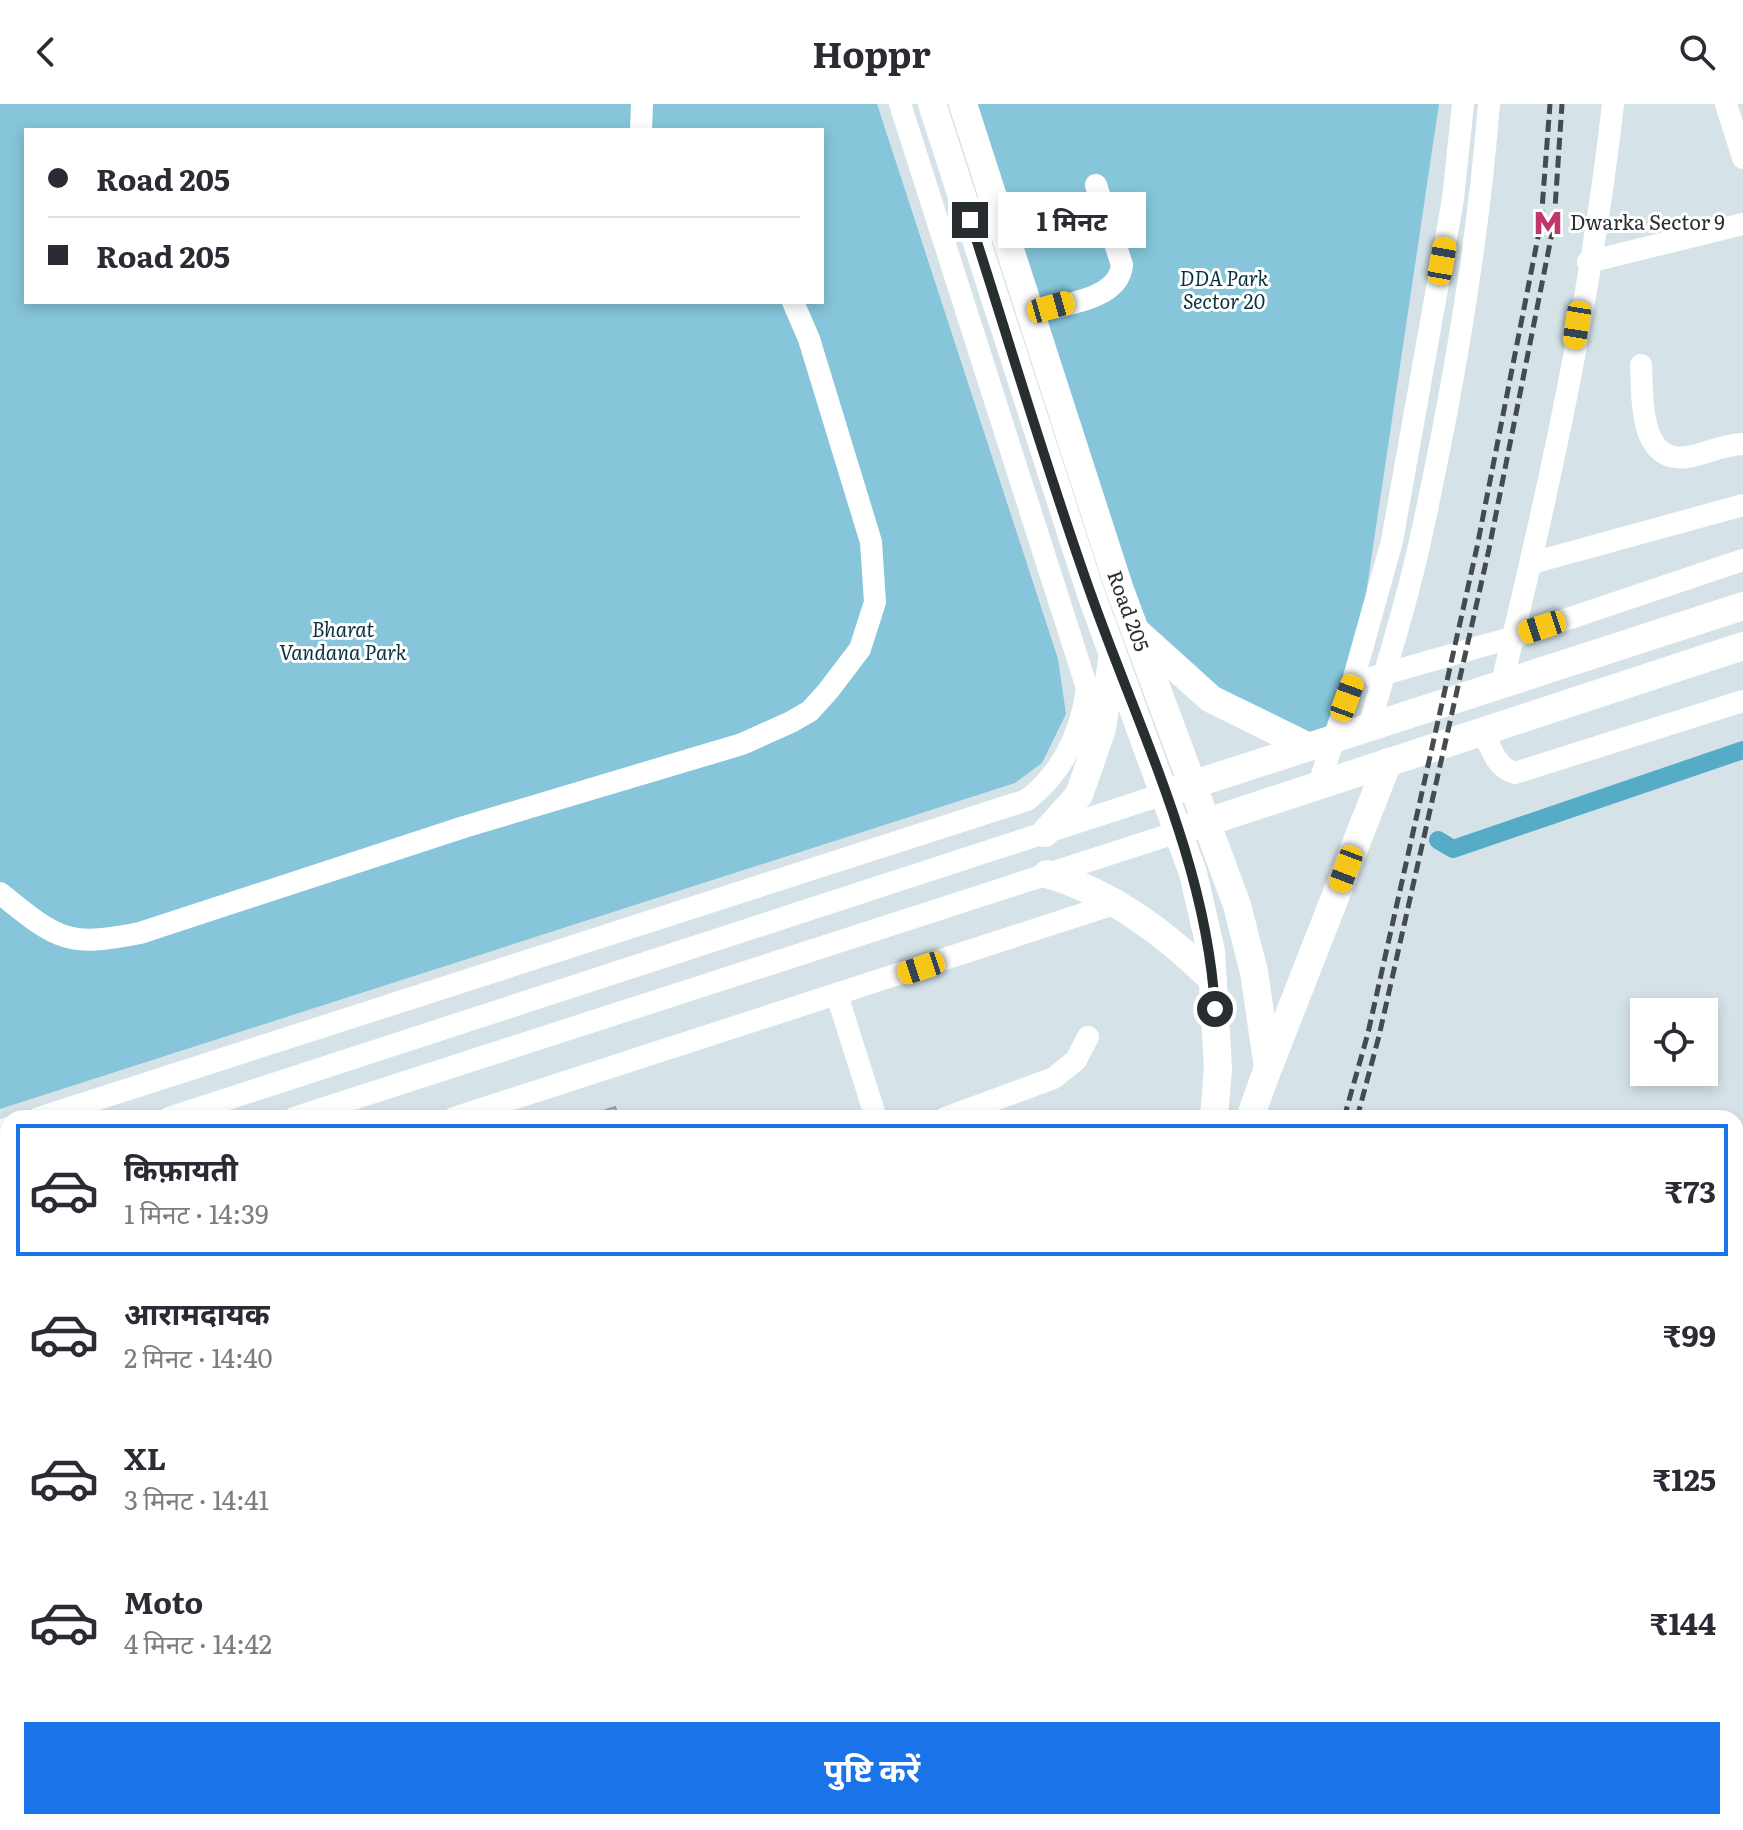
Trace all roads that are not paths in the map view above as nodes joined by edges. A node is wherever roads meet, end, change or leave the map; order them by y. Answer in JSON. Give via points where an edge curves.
{"nodes":[{"id":1,"x":642,"y":104,"type":"edge"},
{"id":2,"x":900,"y":104,"type":"edge"},
{"id":3,"x":932,"y":104,"type":"edge"},
{"id":4,"x":963,"y":104,"type":"edge"},
{"id":5,"x":1463,"y":104,"type":"edge"},
{"id":6,"x":1489,"y":104,"type":"edge"},
{"id":7,"x":1613,"y":104,"type":"edge"},
{"id":8,"x":1726,"y":104,"type":"edge"},
{"id":9,"x":641,"y":128,"type":"edge"},
{"id":10,"x":1743,"y":158,"type":"edge"},
{"id":11,"x":1096,"y":185,"type":"dead end"},
{"id":12,"x":1743,"y":224,"type":"edge"},
{"id":13,"x":1588,"y":262,"type":"junction"},
{"id":14,"x":794,"y":304,"type":"edge"},
{"id":15,"x":1030,"y":313,"type":"junction"},
{"id":16,"x":1641,"y":365,"type":"dead end"},
{"id":17,"x":1743,"y":444,"type":"edge"},
{"id":18,"x":1743,"y":505,"type":"edge"},
{"id":19,"x":1743,"y":560,"type":"edge"},
{"id":20,"x":1532,"y":563,"type":"junction"},
{"id":21,"x":1743,"y":606,"type":"edge"},
{"id":22,"x":1135,"y":631,"type":"junction"},
{"id":23,"x":1514,"y":637,"type":"junction"},
{"id":24,"x":1743,"y":646,"type":"edge"},
{"id":25,"x":1113,"y":655,"type":"junction"},
{"id":26,"x":1383,"y":676,"type":"junction"},
{"id":27,"x":1353,"y":681,"type":"junction"},
{"id":28,"x":1502,"y":683,"type":"junction"},
{"id":29,"x":1743,"y":701,"type":"edge"},
{"id":30,"x":1370,"y":725,"type":"junction"},
{"id":31,"x":1483,"y":731,"type":"junction"},
{"id":32,"x":1320,"y":744,"type":"junction"},
{"id":33,"x":1388,"y":762,"type":"junction"},
{"id":34,"x":1192,"y":785,"type":"junction"},
{"id":35,"x":1318,"y":787,"type":"junction"},
{"id":36,"x":1164,"y":794,"type":"junction"},
{"id":37,"x":1206,"y":823,"type":"junction"},
{"id":38,"x":1178,"y":832,"type":"junction"},
{"id":39,"x":1045,"y":833,"type":"junction"},
{"id":40,"x":1047,"y":874,"type":"junction"},
{"id":41,"x":0,"y":893,"type":"edge"},
{"id":42,"x":1117,"y":903,"type":"junction"},
{"id":43,"x":1213,"y":980,"type":"junction"},
{"id":44,"x":837,"y":995,"type":"junction"},
{"id":45,"x":1088,"y":1037,"type":"dead end"},
{"id":46,"x":1268,"y":1068,"type":"junction"},
{"id":47,"x":64,"y":1110,"type":"edge"},
{"id":48,"x":194,"y":1110,"type":"edge"},
{"id":49,"x":319,"y":1110,"type":"edge"},
{"id":50,"x":479,"y":1110,"type":"edge"},
{"id":51,"x":873,"y":1110,"type":"edge"},
{"id":52,"x":967,"y":1110,"type":"edge"},
{"id":53,"x":1215,"y":1110,"type":"edge"},
{"id":54,"x":1253,"y":1110,"type":"edge"}],
"edges":[{"from":1,"to":9,"type":"street"},
{"from":2,"to":47,"type":"street","via":[[1087,688],[1084,713],[1065,760],[1047,785],[1027,800]]},
{"from":3,"to":25,"type":"main road","name":"Road 205"},
{"from":4,"to":15,"type":"main road","name":"Road 205"},
{"from":5,"to":27,"type":"street","via":[[1453,199],[1392,541]]},
{"from":6,"to":26,"type":"street","via":[[1450,386],[1416,557]]},
{"from":7,"to":13,"type":"street"},
{"from":8,"to":10,"type":"street"},
{"from":11,"to":15,"type":"street","via":[[1122,276],[1107,291]]},
{"from":12,"to":13,"type":"street"},
{"from":13,"to":20,"type":"street"},
{"from":14,"to":41,"type":"street","via":[[867,528],[875,573],[875,602],[860,649],[810,711],[742,744],[464,827],[140,933],[73,941],[49,932]]},
{"from":15,"to":22,"type":"main road","name":"Road 205"},
{"from":16,"to":17,"type":"street","via":[[1644,420],[1657,450],[1669,457],[1687,457]]},
{"from":18,"to":20,"type":"street"},
{"from":19,"to":23,"type":"street"},
{"from":20,"to":23,"type":"street"},
{"from":21,"to":28,"type":"main road"},
{"from":22,"to":32,"type":"main road","via":[[1211,699]]},
{"from":22,"to":34,"type":"main road","name":"Road 205"},
{"from":23,"to":26,"type":"street"},
{"from":23,"to":28,"type":"street"},
{"from":24,"to":31,"type":"main road"},
{"from":25,"to":36,"type":"main road","name":"Road 205"},
{"from":25,"to":39,"type":"main road","via":[[1102,729],[1079,795]]},
{"from":26,"to":27,"type":"street"},
{"from":26,"to":30,"type":"street"},
{"from":27,"to":32,"type":"street"},
{"from":28,"to":30,"type":"main road"},
{"from":29,"to":31,"type":"street","via":[[1515,773],[1498,763]]},
{"from":30,"to":32,"type":"main road"},
{"from":31,"to":33,"type":"main road"},
{"from":32,"to":34,"type":"main road"},
{"from":32,"to":35,"type":"street"},
{"from":33,"to":35,"type":"main road"},
{"from":33,"to":46,"type":"main road"},
{"from":34,"to":36,"type":"main road"},
{"from":34,"to":37,"type":"main road","name":"Road 205"},
{"from":35,"to":37,"type":"main road"},
{"from":36,"to":38,"type":"main road","name":"Road 205"},
{"from":36,"to":39,"type":"street"},
{"from":37,"to":38,"type":"main road"},
{"from":37,"to":46,"type":"main road","name":"Road 205","via":[[1237,905],[1254,972]]},
{"from":38,"to":40,"type":"street"},
{"from":38,"to":43,"type":"main road","name":"Road 205","via":[[1193,873]]},
{"from":39,"to":48,"type":"street"},
{"from":40,"to":42,"type":"main road"},
{"from":40,"to":49,"type":"street"},
{"from":42,"to":43,"type":"main road"},
{"from":42,"to":44,"type":"street"},
{"from":43,"to":53,"type":"main road","name":"Road 205"},
{"from":44,"to":50,"type":"street"},
{"from":44,"to":51,"type":"street"},
{"from":45,"to":52,"type":"street","via":[[1076,1060],[1054,1078]]},
{"from":46,"to":54,"type":"main road","name":"Road 205"}]}
